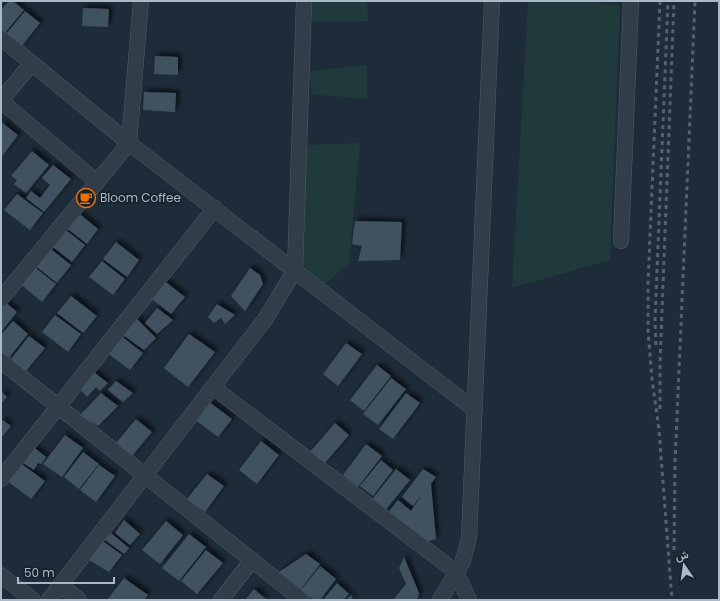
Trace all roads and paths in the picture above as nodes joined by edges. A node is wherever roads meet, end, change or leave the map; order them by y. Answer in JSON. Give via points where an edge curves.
{"nodes":[{"id":1,"x":141,"y":1,"type":"edge"},
{"id":2,"x":304,"y":1,"type":"edge"},
{"id":3,"x":492,"y":1,"type":"edge"},
{"id":4,"x":631,"y":1,"type":"edge"},
{"id":5,"x":1,"y":38,"type":"edge"},
{"id":6,"x":32,"y":62,"type":"junction"},
{"id":7,"x":1,"y":100,"type":"edge"},
{"id":8,"x":129,"y":143,"type":"junction"},
{"id":9,"x":97,"y":182,"type":"junction"},
{"id":10,"x":215,"y":208,"type":"junction"},
{"id":11,"x":620,"y":241,"type":"dead end"},
{"id":12,"x":295,"y":270,"type":"junction"},
{"id":13,"x":1,"y":299,"type":"edge"},
{"id":14,"x":1,"y":361,"type":"edge"},
{"id":15,"x":214,"y":388,"type":"junction"},
{"id":16,"x":57,"y":406,"type":"junction"},
{"id":17,"x":475,"y":410,"type":"junction"},
{"id":18,"x":144,"y":475,"type":"junction"},
{"id":19,"x":1,"y":479,"type":"edge"},
{"id":20,"x":252,"y":560,"type":"junction"},
{"id":21,"x":456,"y":572,"type":"junction"},
{"id":22,"x":1,"y":575,"type":"edge"},
{"id":23,"x":60,"y":585,"type":"junction"},
{"id":24,"x":33,"y":600,"type":"edge"},
{"id":25,"x":49,"y":600,"type":"edge"},
{"id":26,"x":79,"y":600,"type":"edge"},
{"id":27,"x":221,"y":600,"type":"edge"},
{"id":28,"x":302,"y":600,"type":"edge"},
{"id":29,"x":440,"y":600,"type":"edge"},
{"id":30,"x":469,"y":600,"type":"edge"}],
"edges":[{"from":1,"to":8,"type":"street"},
{"from":2,"to":12,"type":"street"},
{"from":3,"to":17,"type":"street"},
{"from":4,"to":11,"type":"street"},
{"from":5,"to":6,"type":"street"},
{"from":6,"to":7,"type":"street"},
{"from":6,"to":8,"type":"street"},
{"from":7,"to":9,"type":"street"},
{"from":8,"to":9,"type":"street"},
{"from":8,"to":10,"type":"street"},
{"from":9,"to":13,"type":"street"},
{"from":10,"to":12,"type":"street"},
{"from":10,"to":16,"type":"street"},
{"from":12,"to":15,"type":"street","via":[[266,318]]},
{"from":12,"to":17,"type":"street"},
{"from":14,"to":16,"type":"street"},
{"from":15,"to":18,"type":"street"},
{"from":15,"to":21,"type":"street"},
{"from":16,"to":18,"type":"street"},
{"from":16,"to":19,"type":"street"},
{"from":17,"to":21,"type":"street","via":[[469,538],[463,561]]},
{"from":18,"to":20,"type":"street"},
{"from":18,"to":23,"type":"street"},
{"from":20,"to":27,"type":"street"},
{"from":20,"to":28,"type":"street"},
{"from":21,"to":29,"type":"street"},
{"from":21,"to":30,"type":"street"},
{"from":22,"to":24,"type":"street"},
{"from":23,"to":25,"type":"street"},
{"from":23,"to":26,"type":"street"}]}
